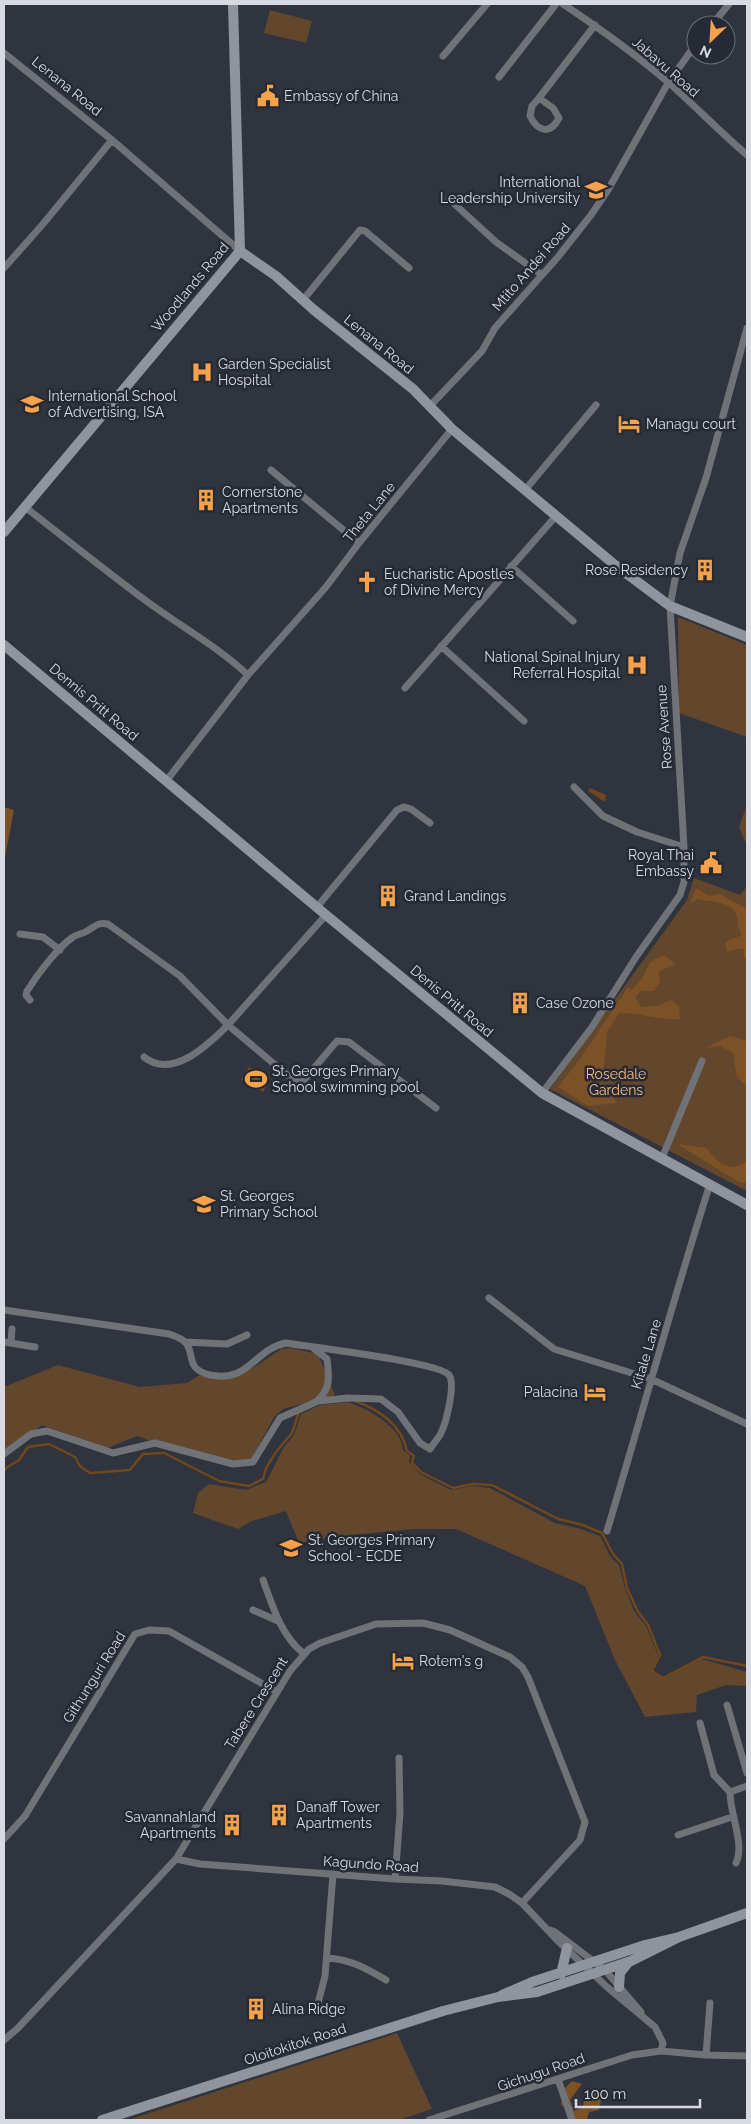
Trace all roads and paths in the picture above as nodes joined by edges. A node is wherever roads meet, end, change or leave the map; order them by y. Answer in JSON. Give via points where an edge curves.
{"nodes":[{"id":1,"x":233,"y":4,"type":"edge"},
{"id":2,"x":487,"y":4,"type":"edge"},
{"id":3,"x":556,"y":4,"type":"edge"},
{"id":4,"x":563,"y":4,"type":"edge"},
{"id":5,"x":728,"y":4,"type":"edge"},
{"id":6,"x":720,"y":15,"type":"edge"},
{"id":7,"x":595,"y":25,"type":"junction"},
{"id":8,"x":4,"y":53,"type":"edge"},
{"id":9,"x":443,"y":56,"type":"dead end"},
{"id":10,"x":686,"y":58,"type":"edge"},
{"id":11,"x":499,"y":77,"type":"dead end"},
{"id":12,"x":668,"y":83,"type":"junction"},
{"id":13,"x":539,"y":98,"type":"junction"},
{"id":14,"x":112,"y":140,"type":"junction"},
{"id":15,"x":747,"y":155,"type":"edge"},
{"id":16,"x":449,"y":199,"type":"dead end"},
{"id":17,"x":240,"y":251,"type":"junction"},
{"id":18,"x":4,"y":268,"type":"edge"},
{"id":19,"x":409,"y":268,"type":"dead end"},
{"id":20,"x":542,"y":276,"type":"junction"},
{"id":21,"x":303,"y":300,"type":"junction"},
{"id":22,"x":747,"y":328,"type":"edge"},
{"id":23,"x":596,"y":405,"type":"dead end"},
{"id":24,"x":430,"y":407,"type":"junction"},
{"id":25,"x":452,"y":429,"type":"junction"},
{"id":26,"x":271,"y":470,"type":"dead end"},
{"id":27,"x":526,"y":490,"type":"junction"},
{"id":28,"x":25,"y":507,"type":"junction"},
{"id":29,"x":556,"y":516,"type":"junction"},
{"id":30,"x":4,"y":532,"type":"edge"},
{"id":31,"x":359,"y":543,"type":"junction"},
{"id":32,"x":511,"y":566,"type":"junction"},
{"id":33,"x":670,"y":606,"type":"junction"},
{"id":34,"x":573,"y":622,"type":"dead end"},
{"id":35,"x":747,"y":637,"type":"edge"},
{"id":36,"x":4,"y":645,"type":"edge"},
{"id":37,"x":441,"y":646,"type":"junction"},
{"id":38,"x":248,"y":675,"type":"junction"},
{"id":39,"x":405,"y":688,"type":"dead end"},
{"id":40,"x":524,"y":721,"type":"dead end"},
{"id":41,"x":167,"y":780,"type":"junction"},
{"id":42,"x":574,"y":787,"type":"dead end"},
{"id":43,"x":430,"y":824,"type":"dead end"},
{"id":44,"x":684,"y":848,"type":"junction"},
{"id":45,"x":317,"y":907,"type":"junction"},
{"id":46,"x":326,"y":915,"type":"junction"},
{"id":47,"x":20,"y":934,"type":"dead end"},
{"id":48,"x":60,"y":950,"type":"junction"},
{"id":49,"x":30,"y":1000,"type":"dead end"},
{"id":50,"x":228,"y":1025,"type":"junction"},
{"id":51,"x":144,"y":1057,"type":"dead end"},
{"id":52,"x":702,"y":1061,"type":"dead end"},
{"id":53,"x":542,"y":1093,"type":"junction"},
{"id":54,"x":436,"y":1108,"type":"dead end"},
{"id":55,"x":662,"y":1158,"type":"junction"},
{"id":56,"x":710,"y":1184,"type":"junction"},
{"id":57,"x":747,"y":1204,"type":"edge"},
{"id":58,"x":489,"y":1298,"type":"dead end"},
{"id":59,"x":4,"y":1310,"type":"edge"},
{"id":60,"x":12,"y":1329,"type":"dead end"},
{"id":61,"x":247,"y":1335,"type":"dead end"},
{"id":62,"x":7,"y":1342,"type":"edge"},
{"id":63,"x":185,"y":1342,"type":"junction"},
{"id":64,"x":35,"y":1347,"type":"dead end"},
{"id":65,"x":312,"y":1347,"type":"junction"},
{"id":66,"x":651,"y":1379,"type":"junction"},
{"id":67,"x":318,"y":1401,"type":"junction"},
{"id":68,"x":747,"y":1424,"type":"edge"},
{"id":69,"x":4,"y":1454,"type":"edge"},
{"id":70,"x":607,"y":1530,"type":"dead end"},
{"id":71,"x":263,"y":1580,"type":"dead end"},
{"id":72,"x":253,"y":1610,"type":"dead end"},
{"id":73,"x":278,"y":1621,"type":"junction"},
{"id":74,"x":303,"y":1653,"type":"junction"},
{"id":75,"x":277,"y":1692,"type":"junction"},
{"id":76,"x":727,"y":1705,"type":"dead end"},
{"id":77,"x":700,"y":1723,"type":"dead end"},
{"id":78,"x":399,"y":1758,"type":"dead end"},
{"id":79,"x":747,"y":1773,"type":"edge"},
{"id":80,"x":747,"y":1786,"type":"edge"},
{"id":81,"x":730,"y":1792,"type":"junction"},
{"id":82,"x":732,"y":1817,"type":"junction"},
{"id":83,"x":678,"y":1835,"type":"dead end"},
{"id":84,"x":4,"y":1839,"type":"edge"},
{"id":85,"x":743,"y":1847,"type":"edge"},
{"id":86,"x":176,"y":1859,"type":"junction"},
{"id":87,"x":736,"y":1862,"type":"dead end"},
{"id":88,"x":333,"y":1874,"type":"junction"},
{"id":89,"x":394,"y":1879,"type":"junction"},
{"id":90,"x":522,"y":1903,"type":"junction"},
{"id":91,"x":747,"y":1913,"type":"edge"},
{"id":92,"x":550,"y":1930,"type":"junction"},
{"id":93,"x":679,"y":1937,"type":"junction"},
{"id":94,"x":567,"y":1948,"type":"junction"},
{"id":95,"x":327,"y":1958,"type":"junction"},
{"id":96,"x":631,"y":1961,"type":"junction"},
{"id":97,"x":596,"y":1962,"type":"junction"},
{"id":98,"x":589,"y":1970,"type":"junction"},
{"id":99,"x":605,"y":1970,"type":"junction"},
{"id":100,"x":561,"y":1974,"type":"junction"},
{"id":101,"x":386,"y":1980,"type":"dead end"},
{"id":102,"x":619,"y":1987,"type":"junction"},
{"id":103,"x":498,"y":1997,"type":"junction"},
{"id":104,"x":710,"y":2003,"type":"dead end"},
{"id":105,"x":316,"y":2011,"type":"dead end"},
{"id":106,"x":646,"y":2019,"type":"junction"},
{"id":107,"x":4,"y":2040,"type":"edge"},
{"id":108,"x":661,"y":2051,"type":"junction"},
{"id":109,"x":706,"y":2055,"type":"junction"},
{"id":110,"x":747,"y":2056,"type":"edge"},
{"id":111,"x":558,"y":2079,"type":"junction"},
{"id":112,"x":102,"y":2120,"type":"edge"},
{"id":113,"x":429,"y":2120,"type":"edge"},
{"id":114,"x":572,"y":2120,"type":"edge"}],
"edges":[{"from":1,"to":17,"type":"main road","name":"Woodlands Road"},
{"from":2,"to":9,"type":"street"},
{"from":3,"to":11,"type":"street"},
{"from":4,"to":7,"type":"street","name":"Jabavu Road"},
{"from":5,"to":6,"type":"street"},
{"from":7,"to":12,"type":"street","name":"Jabavu Road"},
{"from":7,"to":13,"type":"street"},
{"from":8,"to":14,"type":"street","name":"Lenana Road"},
{"from":10,"to":12,"type":"street"},
{"from":12,"to":15,"type":"street","name":"Jabavu Road"},
{"from":12,"to":20,"type":"street","name":"Mtito Andei Road","via":[[608,190]]},
{"from":13,"to":13,"type":"street","via":[[532,106],[530,116],[537,126],[550,130],[557,123],[558,114]]},
{"from":14,"to":17,"type":"street","name":"Lenana Road"},
{"from":14,"to":18,"type":"street"},
{"from":16,"to":20,"type":"street","via":[[496,242]]},
{"from":17,"to":21,"type":"main road","name":"Lenana Road"},
{"from":17,"to":28,"type":"main road","name":"Woodlands Road"},
{"from":19,"to":21,"type":"street","via":[[360,230]]},
{"from":20,"to":24,"type":"street","name":"Mtito Andei Road","via":[[495,328],[482,351]]},
{"from":21,"to":24,"type":"main road","name":"Lenana Road","via":[[413,389]]},
{"from":22,"to":33,"type":"street","name":"Rose Avenue","via":[[706,478],[680,553]]},
{"from":23,"to":27,"type":"street"},
{"from":24,"to":25,"type":"main road","name":"Lenana Road"},
{"from":25,"to":27,"type":"main road","name":"Lenana Road"},
{"from":25,"to":31,"type":"street","name":"Theta Lane"},
{"from":26,"to":31,"type":"street"},
{"from":27,"to":29,"type":"main road","name":"Lenana Road"},
{"from":28,"to":30,"type":"main road","name":"Woodlands Road"},
{"from":28,"to":38,"type":"street"},
{"from":29,"to":32,"type":"street"},
{"from":29,"to":33,"type":"main road","name":"Lenana Road"},
{"from":31,"to":38,"type":"street","name":"Theta Lane","via":[[334,577]]},
{"from":32,"to":34,"type":"street"},
{"from":32,"to":37,"type":"street"},
{"from":33,"to":35,"type":"main road","name":"Lenana Road"},
{"from":33,"to":44,"type":"street","name":"Rose Avenue"},
{"from":36,"to":41,"type":"main road","name":"Dennis Pritt Road"},
{"from":37,"to":39,"type":"street"},
{"from":37,"to":40,"type":"street"},
{"from":38,"to":41,"type":"street"},
{"from":41,"to":45,"type":"main road","name":"Denis Pritt Road"},
{"from":42,"to":44,"type":"street","via":[[603,816]]},
{"from":43,"to":45,"type":"street","via":[[411,808],[397,810]]},
{"from":44,"to":53,"type":"street","name":"Rose Avenue","via":[[684,882],[680,895],[592,1027]]},
{"from":45,"to":46,"type":"main road","name":"Denis Pritt Road"},
{"from":46,"to":50,"type":"street"},
{"from":46,"to":53,"type":"main road","name":"Denis Pritt Road"},
{"from":47,"to":48,"type":"street","via":[[43,936]]},
{"from":48,"to":49,"type":"street","via":[[27,991]]},
{"from":48,"to":50,"type":"street","via":[[73,937],[94,925],[108,924],[180,976]]},
{"from":50,"to":51,"type":"street","via":[[202,1049],[184,1059],[159,1065]]},
{"from":50,"to":54,"type":"street","via":[[293,1080],[300,1082],[337,1041],[349,1042]]},
{"from":52,"to":55,"type":"street"},
{"from":53,"to":55,"type":"main road","name":"Denis Pritt Road"},
{"from":55,"to":56,"type":"main road","name":"Denis Pritt Road"},
{"from":56,"to":57,"type":"main road","name":"Denis Pritt Road"},
{"from":56,"to":66,"type":"street","name":"Kitale Lane"},
{"from":58,"to":66,"type":"street","via":[[554,1349]]},
{"from":59,"to":63,"type":"street","via":[[169,1334]]},
{"from":60,"to":62,"type":"street"},
{"from":61,"to":63,"type":"street","via":[[227,1344]]},
{"from":62,"to":64,"type":"street"},
{"from":63,"to":65,"type":"street","via":[[191,1362],[202,1373],[217,1376],[232,1376],[244,1370],[278,1344]]},
{"from":65,"to":67,"type":"street","via":[[327,1359],[329,1375],[326,1392]]},
{"from":65,"to":67,"type":"street","via":[[433,1367],[448,1372],[452,1378],[452,1393],[441,1433],[430,1449],[420,1443],[398,1412],[381,1399]]},
{"from":66,"to":68,"type":"street"},
{"from":66,"to":70,"type":"street","name":"Kitale Lane"},
{"from":67,"to":69,"type":"street","via":[[280,1418],[253,1462],[233,1464],[155,1443],[113,1453],[47,1431],[31,1434]]},
{"from":71,"to":73,"type":"street"},
{"from":72,"to":73,"type":"street"},
{"from":73,"to":74,"type":"street","via":[[292,1644]]},
{"from":74,"to":75,"type":"street","name":"Tabere Crescent"},
{"from":74,"to":90,"type":"street","name":"Tabere Crescent","via":[[320,1643],[376,1624],[423,1623],[450,1630],[498,1651],[522,1667],[586,1822],[577,1844]]},
{"from":75,"to":84,"type":"street","name":"Githunguri Road","via":[[174,1633],[159,1630],[135,1634],[25,1816]]},
{"from":75,"to":86,"type":"street","name":"Tabere Crescent"},
{"from":76,"to":79,"type":"street"},
{"from":77,"to":81,"type":"street","via":[[714,1775]]},
{"from":78,"to":89,"type":"street","via":[[400,1813]]},
{"from":80,"to":81,"type":"street"},
{"from":81,"to":82,"type":"street"},
{"from":82,"to":83,"type":"street"},
{"from":82,"to":85,"type":"street"},
{"from":85,"to":87,"type":"street"},
{"from":86,"to":88,"type":"street","name":"Kagundo Road","via":[[200,1864]]},
{"from":86,"to":107,"type":"street","name":"Tabere Crescent"},
{"from":88,"to":89,"type":"street","name":"Kagundo Road"},
{"from":88,"to":95,"type":"street"},
{"from":89,"to":90,"type":"street","name":"Kagundo Road","via":[[495,1887]]},
{"from":90,"to":92,"type":"street","name":"Kagundo Road"},
{"from":91,"to":93,"type":"main road","name":"Oloitokitok Road"},
{"from":92,"to":94,"type":"street","name":"Kagundo Road"},
{"from":92,"to":97,"type":"street","name":"Kagundo Road"},
{"from":93,"to":96,"type":"main road","name":"Oloitokitok Road"},
{"from":93,"to":97,"type":"main road","name":"Oloitokitok Road"},
{"from":94,"to":98,"type":"street","name":"Kagundo Road"},
{"from":94,"to":100,"type":"main road"},
{"from":95,"to":101,"type":"street","via":[[354,1963]]},
{"from":95,"to":105,"type":"street"},
{"from":96,"to":99,"type":"main road","name":"Oloitokitok Road"},
{"from":96,"to":102,"type":"main road","via":[[620,1973]]},
{"from":97,"to":98,"type":"main road","name":"Oloitokitok Road"},
{"from":97,"to":99,"type":"street","name":"Kagundo Road"},
{"from":98,"to":99,"type":"main road","name":"Oloitokitok Road"},
{"from":98,"to":100,"type":"main road","name":"Oloitokitok Road"},
{"from":98,"to":103,"type":"main road","name":"Oloitokitok Road","via":[[537,1992]]},
{"from":98,"to":106,"type":"street","name":"Kagundo Road"},
{"from":99,"to":102,"type":"street","name":"Kagundo Road"},
{"from":100,"to":103,"type":"main road","name":"Oloitokitok Road"},
{"from":102,"to":106,"type":"street","name":"Kagundo Road"},
{"from":103,"to":112,"type":"main road","name":"Oloitokitok Road"},
{"from":104,"to":109,"type":"street"},
{"from":106,"to":108,"type":"street","via":[[661,2036]]},
{"from":108,"to":109,"type":"street","name":"Gichugu Road"},
{"from":108,"to":111,"type":"street","name":"Gichugu Road","via":[[628,2056]]},
{"from":109,"to":110,"type":"street","name":"Gichugu Road"},
{"from":111,"to":113,"type":"street","name":"Gichugu Road"},
{"from":111,"to":114,"type":"street"}]}
